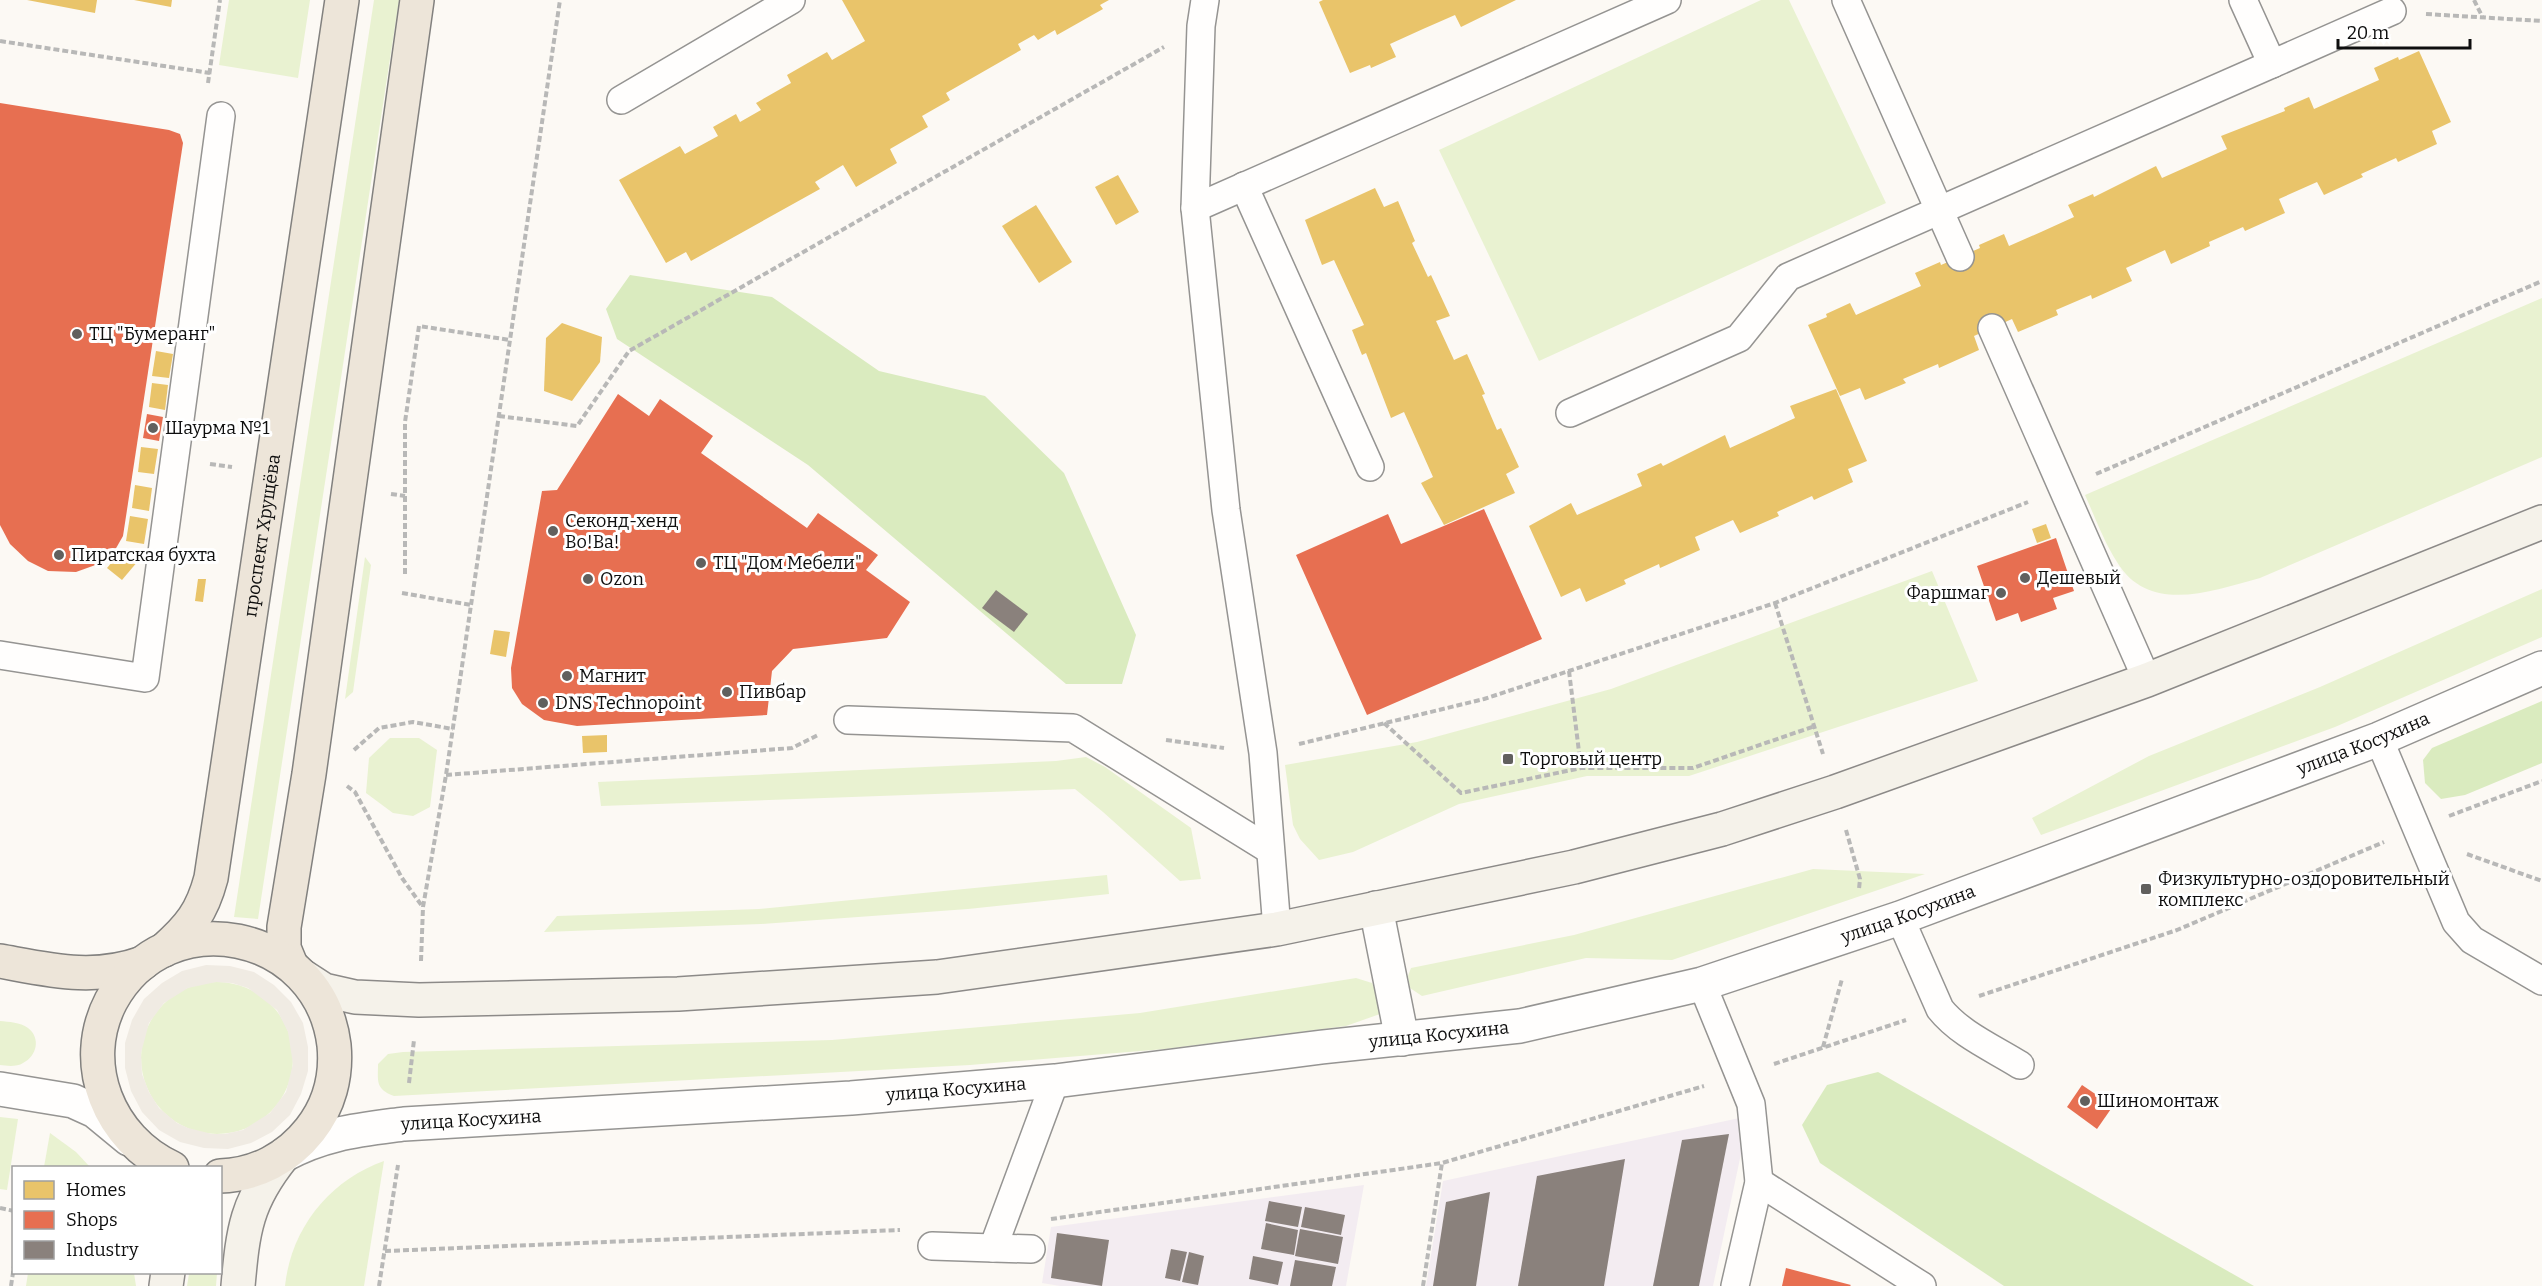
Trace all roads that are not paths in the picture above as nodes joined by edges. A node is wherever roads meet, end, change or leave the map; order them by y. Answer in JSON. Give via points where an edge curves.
{"nodes":[{"id":1,"x":342,"y":0,"type":"edge"},
{"id":2,"x":417,"y":0,"type":"edge"},
{"id":3,"x":791,"y":0,"type":"edge"},
{"id":4,"x":1667,"y":0,"type":"edge"},
{"id":5,"x":1846,"y":0,"type":"edge"},
{"id":6,"x":2244,"y":0,"type":"edge"},
{"id":7,"x":2392,"y":11,"type":"road end"},
{"id":8,"x":1203,"y":13,"type":"edge"},
{"id":9,"x":2272,"y":64,"type":"junction"},
{"id":10,"x":621,"y":100,"type":"dead end"},
{"id":11,"x":221,"y":116,"type":"dead end"},
{"id":12,"x":1244,"y":186,"type":"junction"},
{"id":13,"x":1195,"y":208,"type":"junction"},
{"id":14,"x":1939,"y":210,"type":"junction"},
{"id":15,"x":1960,"y":257,"type":"dead end"},
{"id":16,"x":1992,"y":328,"type":"dead end"},
{"id":17,"x":1570,"y":413,"type":"dead end"},
{"id":18,"x":1370,"y":466,"type":"dead end"},
{"id":19,"x":2542,"y":522,"type":"edge"},
{"id":20,"x":0,"y":655,"type":"edge"},
{"id":21,"x":2542,"y":668,"type":"edge"},
{"id":22,"x":2147,"y":680,"type":"junction"},
{"id":23,"x":848,"y":720,"type":"road end"},
{"id":24,"x":2379,"y":739,"type":"junction"},
{"id":25,"x":1270,"y":850,"type":"junction"},
{"id":26,"x":1376,"y":908,"type":"junction"},
{"id":27,"x":1900,"y":918,"type":"junction"},
{"id":28,"x":1277,"y":929,"type":"junction"},
{"id":29,"x":154,"y":956,"type":"junction"},
{"id":30,"x":0,"y":961,"type":"edge"},
{"id":31,"x":298,"y":971,"type":"junction"},
{"id":32,"x":64,"y":972,"type":"junction"},
{"id":33,"x":2542,"y":981,"type":"edge"},
{"id":34,"x":1702,"y":984,"type":"junction"},
{"id":35,"x":1402,"y":1039,"type":"junction"},
{"id":36,"x":99,"y":1042,"type":"junction"},
{"id":37,"x":2020,"y":1065,"type":"dead end"},
{"id":38,"x":1055,"y":1081,"type":"junction"},
{"id":39,"x":0,"y":1089,"type":"edge"},
{"id":40,"x":52,"y":1098,"type":"junction"},
{"id":41,"x":143,"y":1153,"type":"edge"},
{"id":42,"x":283,"y":1156,"type":"junction"},
{"id":43,"x":170,"y":1166,"type":"edge"},
{"id":44,"x":222,"y":1176,"type":"edge"},
{"id":45,"x":1759,"y":1182,"type":"junction"},
{"id":46,"x":997,"y":1237,"type":"junction"},
{"id":47,"x":932,"y":1246,"type":"dead end"},
{"id":48,"x":1031,"y":1249,"type":"dead end"},
{"id":49,"x":238,"y":1286,"type":"edge"},
{"id":50,"x":1734,"y":1286,"type":"edge"},
{"id":51,"x":1922,"y":1286,"type":"edge"}],
"edges":[{"from":1,"to":29,"type":"main road","name":"проспект Хрущёва","via":[[211,878],[194,921]]},
{"from":2,"to":31,"type":"main road","via":[[309,774],[284,927],[284,948]]},
{"from":3,"to":10,"type":"lane"},
{"from":4,"to":12,"type":"lane"},
{"from":5,"to":14,"type":"lane"},
{"from":6,"to":9,"type":"lane"},
{"from":7,"to":9,"type":"lane"},
{"from":8,"to":13,"type":"lane"},
{"from":9,"to":14,"type":"lane"},
{"from":11,"to":20,"type":"lane","via":[[145,678]]},
{"from":12,"to":13,"type":"lane"},
{"from":12,"to":18,"type":"lane"},
{"from":13,"to":25,"type":"lane","via":[[1226,510],[1263,753]]},
{"from":14,"to":15,"type":"lane"},
{"from":14,"to":17,"type":"lane","via":[[1788,277],[1739,338]]},
{"from":16,"to":22,"type":"lane"},
{"from":19,"to":22,"type":"main road"},
{"from":21,"to":24,"type":"street","name":"улица Косухина"},
{"from":22,"to":26,"type":"main road","via":[[1722,829],[1574,867]]},
{"from":23,"to":25,"type":"lane","via":[[1073,728]]},
{"from":24,"to":27,"type":"street","name":"улица Косухина"},
{"from":24,"to":33,"type":"lane","via":[[2456,922],[2472,940]]},
{"from":25,"to":28,"type":"lane"},
{"from":26,"to":28,"type":"main road"},
{"from":26,"to":35,"type":"street"},
{"from":27,"to":34,"type":"street","name":"улица Косухина"},
{"from":27,"to":37,"type":"lane","via":[[1948,1019]]},
{"from":28,"to":31,"type":"main road","via":[[937,977],[678,994],[419,1000],[355,997],[324,990]]},
{"from":29,"to":31,"type":"main road","via":[[186,942],[232,939],[257,945]]},
{"from":29,"to":32,"type":"main road","via":[[97,974]]},
{"from":29,"to":36,"type":"main road","name":"проспект Хрущёва","via":[[128,977],[115,994]]},
{"from":30,"to":32,"type":"main road"},
{"from":31,"to":42,"type":"main road","via":[[325,1009],[332,1028],[335,1059],[333,1083],[316,1123]]},
{"from":32,"to":36,"type":"main road","via":[[92,995],[98,1009]]},
{"from":34,"to":35,"type":"street","name":"улица Косухина","via":[[1520,1026]]},
{"from":34,"to":45,"type":"lane","via":[[1751,1104]]},
{"from":35,"to":38,"type":"street","name":"улица Косухина"},
{"from":36,"to":40,"type":"street","via":[[92,1072],[81,1085]]},
{"from":36,"to":41,"type":"main road","via":[[101,1089],[113,1117]]},
{"from":38,"to":42,"type":"street","name":"улица Косухина","via":[[851,1098],[404,1124],[334,1133]]},
{"from":38,"to":46,"type":"lane"},
{"from":39,"to":40,"type":"street"},
{"from":40,"to":41,"type":"street","via":[[73,1101],[95,1111]]},
{"from":41,"to":43,"type":"main road"},
{"from":42,"to":44,"type":"main road","via":[[260,1169]]},
{"from":42,"to":49,"type":"main road","via":[[263,1180],[246,1223]]},
{"from":45,"to":50,"type":"lane"},
{"from":45,"to":51,"type":"lane"},
{"from":46,"to":47,"type":"lane"},
{"from":46,"to":48,"type":"lane"}]}
